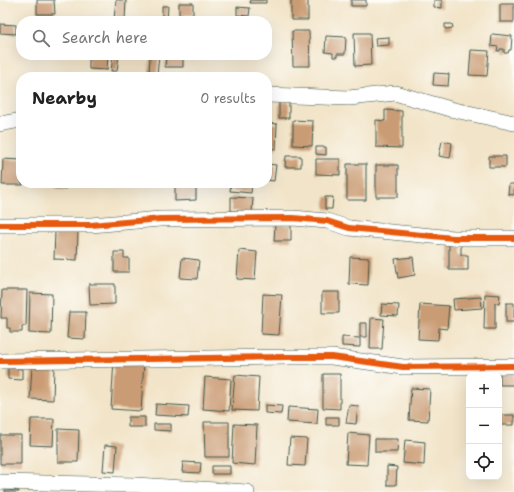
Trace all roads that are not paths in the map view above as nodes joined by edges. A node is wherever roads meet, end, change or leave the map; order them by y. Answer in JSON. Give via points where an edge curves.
{"nodes":[{"id":1,"x":272,"y":95,"type":"edge"},
{"id":2,"x":16,"y":121,"type":"edge"},
{"id":3,"x":514,"y":123,"type":"edge"},
{"id":4,"x":0,"y":124,"type":"edge"},
{"id":5,"x":0,"y":225,"type":"edge"},
{"id":6,"x":514,"y":238,"type":"edge"},
{"id":7,"x":0,"y":361,"type":"edge"},
{"id":8,"x":514,"y":366,"type":"edge"},
{"id":9,"x":0,"y":482,"type":"edge"},
{"id":10,"x":247,"y":492,"type":"edge"}],
"edges":[{"from":1,"to":3,"type":"street","via":[[350,98],[395,93],[450,109]]},
{"from":2,"to":4,"type":"street"},
{"from":5,"to":6,"type":"street","via":[[91,225],[160,219],[293,218],[327,221],[356,229],[453,238]]},
{"from":7,"to":8,"type":"street","via":[[288,356],[332,357],[403,367]]},
{"from":9,"to":10,"type":"street","via":[[136,485]]}]}
